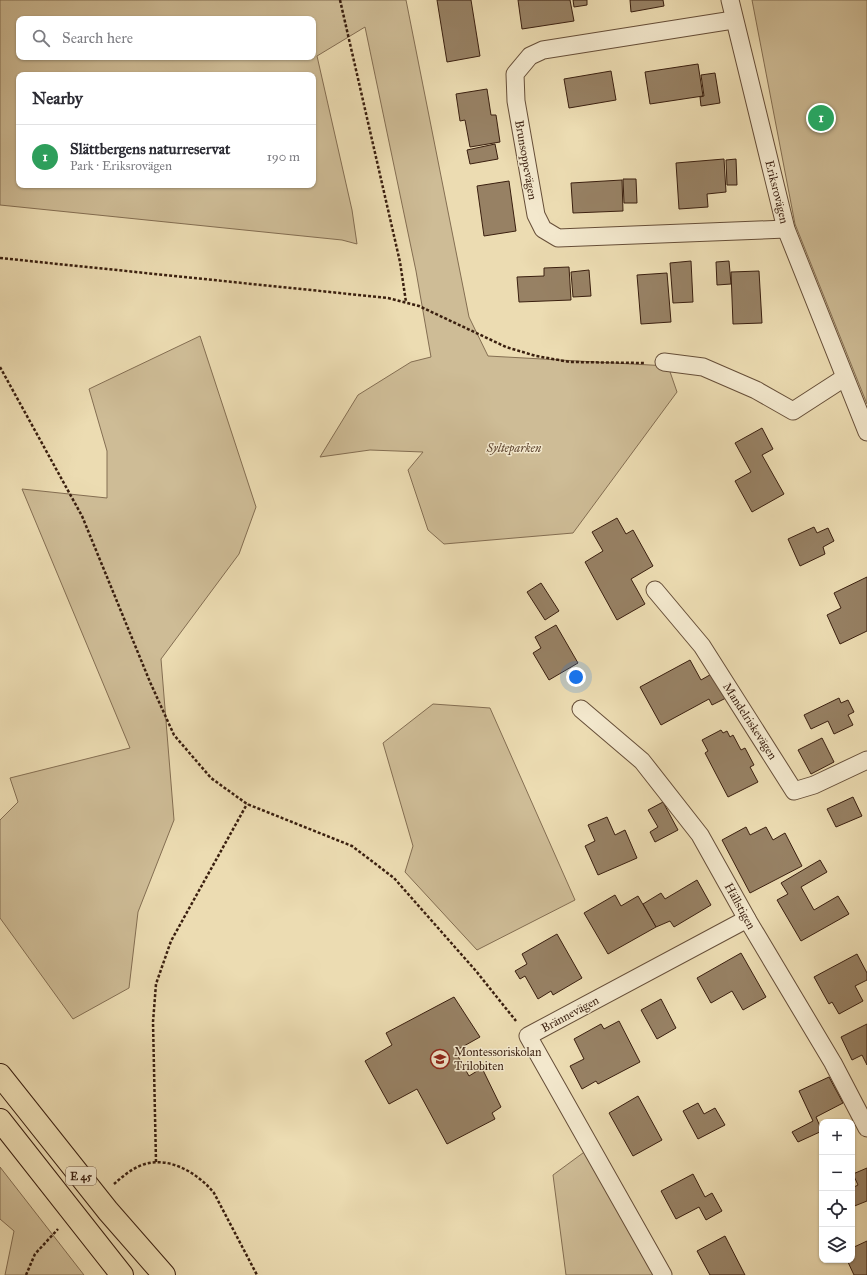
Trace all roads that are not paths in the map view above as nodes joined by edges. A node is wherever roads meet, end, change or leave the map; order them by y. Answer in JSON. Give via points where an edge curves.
{"nodes":[{"id":1,"x":730,"y":0,"type":"edge"},
{"id":2,"x":733,"y":20,"type":"junction"},
{"id":3,"x":786,"y":229,"type":"junction"},
{"id":4,"x":664,"y":362,"type":"road end"},
{"id":5,"x":844,"y":378,"type":"junction"},
{"id":6,"x":867,"y":432,"type":"edge"},
{"id":7,"x":655,"y":590,"type":"dead end"},
{"id":8,"x":581,"y":709,"type":"dead end"},
{"id":9,"x":867,"y":760,"type":"edge"},
{"id":10,"x":747,"y":919,"type":"junction"},
{"id":11,"x":0,"y":1075,"type":"edge"},
{"id":12,"x":0,"y":1120,"type":"edge"},
{"id":13,"x":867,"y":1128,"type":"edge"},
{"id":14,"x":122,"y":1275,"type":"edge"},
{"id":15,"x":164,"y":1275,"type":"edge"},
{"id":16,"x":663,"y":1275,"type":"edge"}],
"edges":[{"from":1,"to":2,"type":"street","name":"Eriksrovägen"},
{"from":2,"to":3,"type":"street","name":"Eriksrovägen"},
{"from":2,"to":3,"type":"street","name":"Brunsoppevägen","via":[[543,50],[530,56],[515,74],[516,101],[536,215],[543,230],[558,238]]},
{"from":3,"to":5,"type":"street","name":"Eriksrovägen"},
{"from":4,"to":5,"type":"street","via":[[703,367],[756,390],[793,411]]},
{"from":5,"to":6,"type":"street","name":"Eriksrovägen"},
{"from":7,"to":9,"type":"street","name":"Mandelriskevägen","via":[[702,646],[794,791],[814,785]]},
{"from":8,"to":10,"type":"street","name":"Hällstigen","via":[[642,761],[700,835]]},
{"from":10,"to":13,"type":"street","name":"Hällstigen","via":[[833,1063]]},
{"from":10,"to":16,"type":"street","name":"Brännevägen","via":[[528,1036]]},
{"from":11,"to":15,"type":"highway","number":"E 45","via":[[108,1210]]},
{"from":12,"to":14,"type":"highway","number":"E 45"}]}
